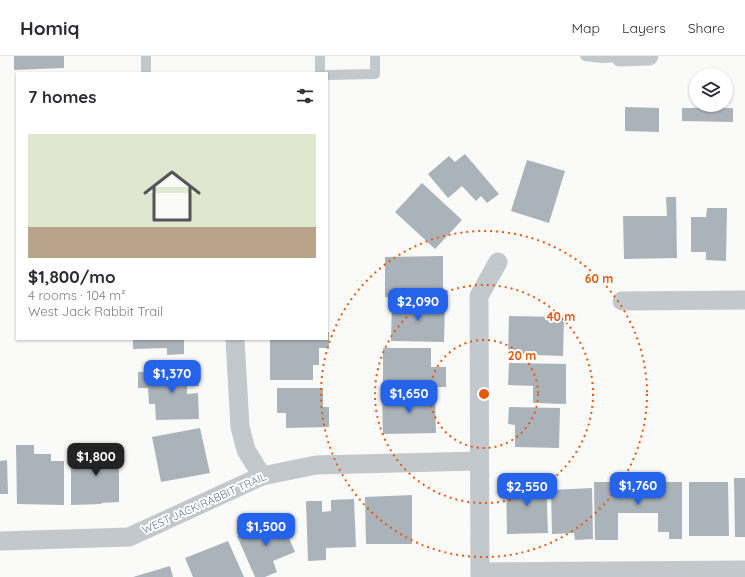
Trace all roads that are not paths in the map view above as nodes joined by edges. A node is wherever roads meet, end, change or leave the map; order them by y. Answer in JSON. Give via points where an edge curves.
{"nodes":[{"id":1,"x":146,"y":56,"type":"edge"},
{"id":2,"x":320,"y":56,"type":"edge"},
{"id":3,"x":375,"y":56,"type":"edge"},
{"id":4,"x":585,"y":56,"type":"edge"},
{"id":5,"x":649,"y":56,"type":"edge"},
{"id":6,"x":620,"y":57,"type":"edge"},
{"id":7,"x":146,"y":72,"type":"edge"},
{"id":8,"x":320,"y":72,"type":"edge"},
{"id":9,"x":328,"y":75,"type":"edge"},
{"id":10,"x":498,"y":262,"type":"dead end"},
{"id":11,"x":745,"y":300,"type":"edge"},
{"id":12,"x":622,"y":301,"type":"dead end"},
{"id":13,"x":236,"y":340,"type":"edge"},
{"id":14,"x":479,"y":461,"type":"junction"},
{"id":15,"x":262,"y":476,"type":"junction"},
{"id":16,"x":0,"y":540,"type":"edge"},
{"id":17,"x":745,"y":570,"type":"edge"},
{"id":18,"x":480,"y":574,"type":"edge"}],
"edges":[{"from":1,"to":7,"type":"lane"},
{"from":2,"to":8,"type":"lane"},
{"from":3,"to":9,"type":"lane","via":[[375,74]]},
{"from":4,"to":6,"type":"lane"},
{"from":5,"to":6,"type":"street"},
{"from":10,"to":14,"type":"street","via":[[479,296]]},
{"from":11,"to":12,"type":"street"},
{"from":13,"to":15,"type":"street","via":[[240,427],[246,450]]},
{"from":14,"to":15,"type":"street","name":"WEST JACK RABBIT TRAIL","via":[[316,465]]},
{"from":14,"to":18,"type":"street"},
{"from":15,"to":16,"type":"street","name":"WEST JACK RABBIT TRAIL","via":[[129,537]]},
{"from":17,"to":18,"type":"street"}]}
